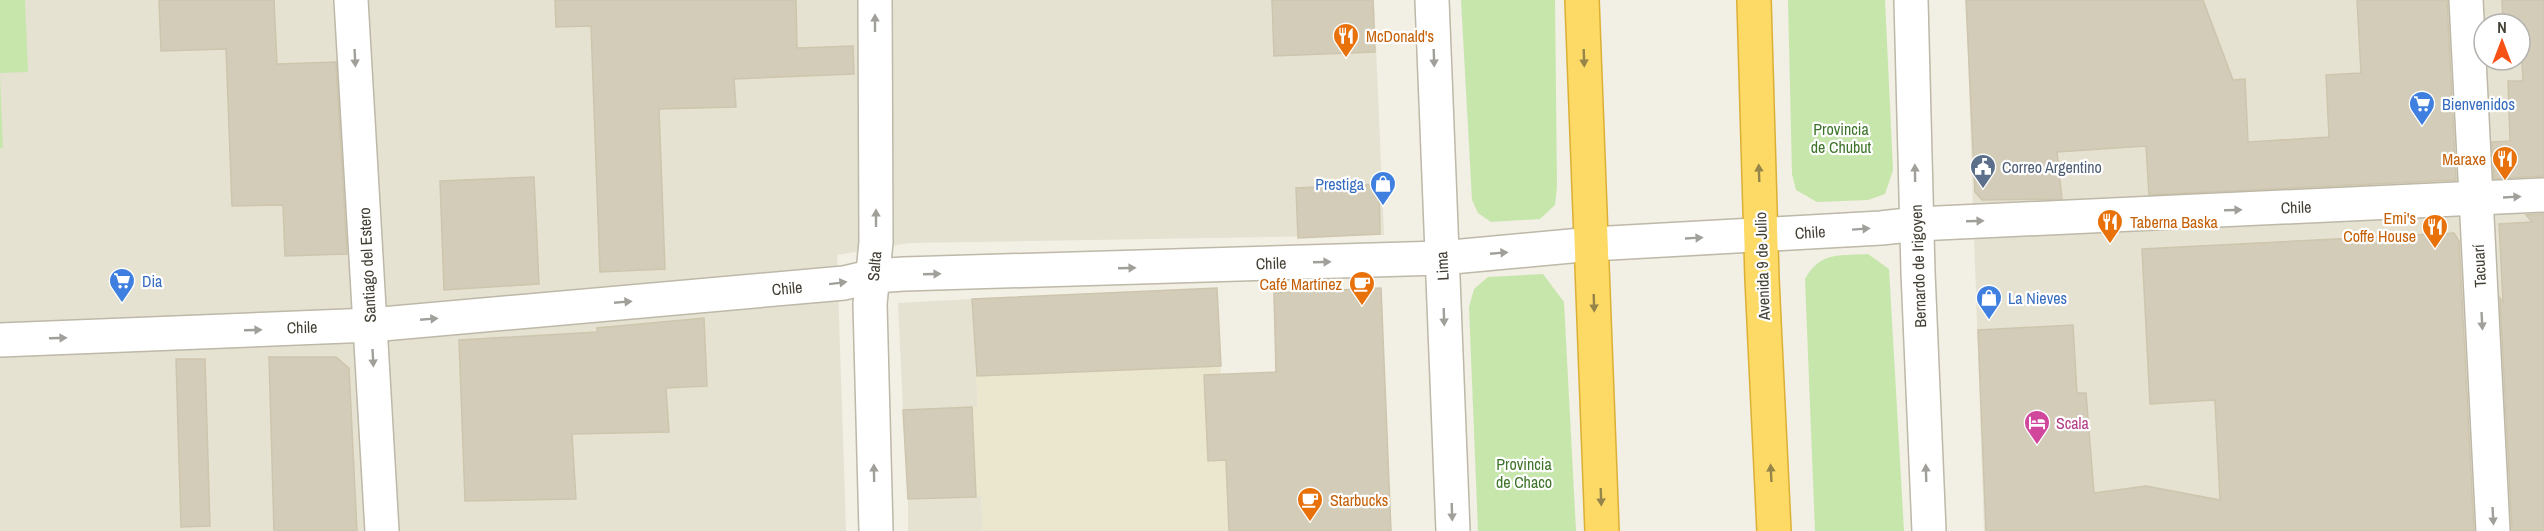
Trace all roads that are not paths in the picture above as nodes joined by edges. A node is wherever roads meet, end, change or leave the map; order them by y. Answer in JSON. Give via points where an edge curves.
{"nodes":[{"id":1,"x":351,"y":0,"type":"edge"},
{"id":2,"x":875,"y":0,"type":"edge"},
{"id":3,"x":1432,"y":0,"type":"edge"},
{"id":4,"x":1582,"y":0,"type":"edge"},
{"id":5,"x":1754,"y":0,"type":"edge"},
{"id":6,"x":1911,"y":0,"type":"edge"},
{"id":7,"x":2466,"y":0,"type":"edge"},
{"id":8,"x":2544,"y":195,"type":"edge"},
{"id":9,"x":2475,"y":200,"type":"junction"},
{"id":10,"x":1917,"y":224,"type":"junction"},
{"id":11,"x":1761,"y":235,"type":"junction"},
{"id":12,"x":1592,"y":244,"type":"junction"},
{"id":13,"x":1441,"y":258,"type":"junction"},
{"id":14,"x":874,"y":276,"type":"junction"},
{"id":15,"x":371,"y":324,"type":"junction"},
{"id":16,"x":0,"y":340,"type":"edge"},
{"id":17,"x":382,"y":531,"type":"edge"},
{"id":18,"x":876,"y":531,"type":"edge"},
{"id":19,"x":1453,"y":531,"type":"edge"},
{"id":20,"x":1602,"y":531,"type":"edge"},
{"id":21,"x":1774,"y":531,"type":"edge"},
{"id":22,"x":1929,"y":531,"type":"edge"},
{"id":23,"x":2493,"y":531,"type":"edge"}],
"edges":[{"from":1,"to":15,"type":"street","name":"Santiago del Estero","one_way":true},
{"from":14,"to":2,"type":"street","name":"Salta","one_way":true},
{"from":3,"to":13,"type":"street","name":"Lima","one_way":true},
{"from":4,"to":12,"type":"highway","one_way":true},
{"from":11,"to":5,"type":"highway","name":"Avenida 9 de Julio","one_way":true},
{"from":10,"to":6,"type":"street","name":"Bernardo de Irigoyen","one_way":true},
{"from":7,"to":9,"type":"street","name":"Tacuarí"},
{"from":9,"to":8,"type":"street","name":"Chile","one_way":true},
{"from":10,"to":9,"type":"street","name":"Chile","one_way":true},
{"from":9,"to":23,"type":"street","name":"Tacuarí","one_way":true},
{"from":11,"to":10,"type":"street","name":"Chile","one_way":true},
{"from":22,"to":10,"type":"street","name":"Bernardo de Irigoyen","one_way":true},
{"from":12,"to":11,"type":"street","name":"Chile","one_way":true},
{"from":21,"to":11,"type":"highway","name":"Avenida 9 de Julio","one_way":true},
{"from":13,"to":12,"type":"street","name":"Chile","one_way":true},
{"from":12,"to":20,"type":"highway","one_way":true},
{"from":14,"to":13,"type":"street","name":"Chile","one_way":true},
{"from":13,"to":19,"type":"street","name":"Lima","one_way":true},
{"from":15,"to":14,"type":"street","name":"Chile","one_way":true,"via":[[844,283]]},
{"from":18,"to":14,"type":"street","name":"Salta","one_way":true,"via":[[870,304]]},
{"from":16,"to":15,"type":"street","name":"Chile","one_way":true},
{"from":15,"to":17,"type":"street","name":"Santiago del Estero","one_way":true}]}
